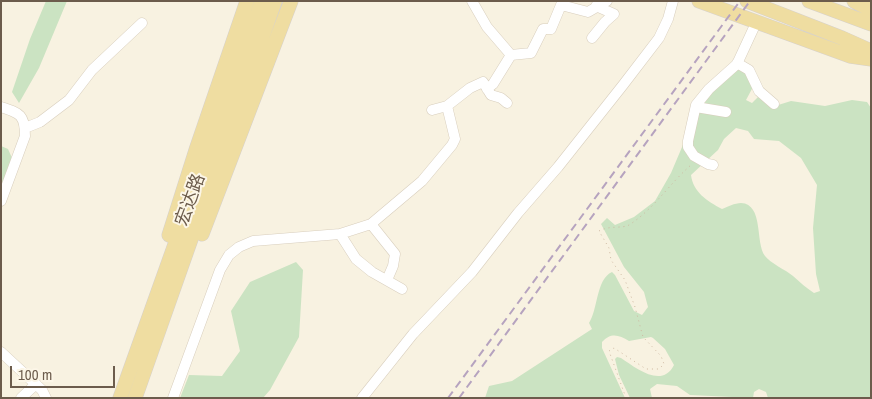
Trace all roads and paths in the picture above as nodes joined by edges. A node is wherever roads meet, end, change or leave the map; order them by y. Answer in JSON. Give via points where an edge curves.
{"nodes":[{"id":1,"x":247,"y":1,"type":"edge"},
{"id":2,"x":262,"y":1,"type":"edge"},
{"id":3,"x":275,"y":1,"type":"edge"},
{"id":4,"x":291,"y":1,"type":"edge"},
{"id":5,"x":472,"y":1,"type":"edge"},
{"id":6,"x":607,"y":1,"type":"edge"},
{"id":7,"x":673,"y":1,"type":"edge"},
{"id":8,"x":699,"y":1,"type":"edge"},
{"id":9,"x":747,"y":1,"type":"edge"},
{"id":10,"x":809,"y":1,"type":"edge"},
{"id":11,"x":854,"y":1,"type":"edge"},
{"id":12,"x":596,"y":6,"type":"junction"},
{"id":13,"x":871,"y":10,"type":"edge"},
{"id":14,"x":851,"y":17,"type":"junction"},
{"id":15,"x":142,"y":23,"type":"dead end"},
{"id":16,"x":756,"y":23,"type":"junction"},
{"id":17,"x":871,"y":24,"type":"edge"},
{"id":18,"x":592,"y":38,"type":"dead end"},
{"id":19,"x":842,"y":38,"type":"junction"},
{"id":20,"x":871,"y":51,"type":"edge"},
{"id":21,"x":511,"y":55,"type":"junction"},
{"id":22,"x":871,"y":59,"type":"edge"},
{"id":23,"x":737,"y":63,"type":"junction"},
{"id":24,"x":487,"y":89,"type":"junction"},
{"id":25,"x":506,"y":103,"type":"dead end"},
{"id":26,"x":774,"y":104,"type":"dead end"},
{"id":27,"x":447,"y":106,"type":"junction"},
{"id":28,"x":1,"y":107,"type":"edge"},
{"id":29,"x":696,"y":107,"type":"junction"},
{"id":30,"x":432,"y":110,"type":"dead end"},
{"id":31,"x":726,"y":112,"type":"dead end"},
{"id":32,"x":25,"y":128,"type":"junction"},
{"id":33,"x":698,"y":159,"type":"junction"},
{"id":34,"x":712,"y":165,"type":"dead end"},
{"id":35,"x":1,"y":201,"type":"edge"},
{"id":36,"x":371,"y":224,"type":"junction"},
{"id":37,"x":340,"y":234,"type":"junction"},
{"id":38,"x":387,"y":280,"type":"junction"},
{"id":39,"x":159,"y":289,"type":"junction"},
{"id":40,"x":402,"y":290,"type":"dead end"},
{"id":41,"x":172,"y":295,"type":"junction"},
{"id":42,"x":1,"y":352,"type":"edge"},
{"id":43,"x":36,"y":384,"type":"junction"},
{"id":44,"x":21,"y":398,"type":"edge"},
{"id":45,"x":46,"y":398,"type":"edge"},
{"id":46,"x":120,"y":398,"type":"edge"},
{"id":47,"x":135,"y":398,"type":"edge"},
{"id":48,"x":173,"y":398,"type":"edge"},
{"id":49,"x":362,"y":398,"type":"edge"},
{"id":50,"x":626,"y":398,"type":"edge"}],
"edges":[{"from":1,"to":39,"type":"main road","via":[[168,238]]},
{"from":2,"to":39,"type":"main road","name":"宏达路"},
{"from":3,"to":41,"type":"main road","name":"宏达路"},
{"from":4,"to":41,"type":"main road","via":[[194,254]]},
{"from":5,"to":21,"type":"street","via":[[487,27]]},
{"from":6,"to":12,"type":"street"},
{"from":7,"to":49,"type":"street","via":[[659,38],[623,85],[472,272],[413,334]]},
{"from":8,"to":16,"type":"main road"},
{"from":9,"to":19,"type":"main road"},
{"from":10,"to":14,"type":"main road"},
{"from":11,"to":13,"type":"main road"},
{"from":12,"to":18,"type":"street","via":[[614,14]]},
{"from":12,"to":21,"type":"street","via":[[588,12],[561,5],[551,29],[543,29],[531,53]]},
{"from":14,"to":17,"type":"main road"},
{"from":14,"to":19,"type":"main road","via":[[858,25],[857,32],[852,37]]},
{"from":15,"to":32,"type":"street","via":[[92,70],[69,100],[40,122]]},
{"from":16,"to":22,"type":"main road","via":[[850,56]]},
{"from":16,"to":23,"type":"street"},
{"from":19,"to":20,"type":"main road"},
{"from":21,"to":24,"type":"street"},
{"from":23,"to":26,"type":"street","via":[[749,70],[759,91]]},
{"from":23,"to":29,"type":"street","via":[[705,92]]},
{"from":24,"to":25,"type":"street"},
{"from":24,"to":27,"type":"street","via":[[483,82]]},
{"from":27,"to":30,"type":"street"},
{"from":27,"to":36,"type":"street","via":[[455,139],[452,146],[422,181]]},
{"from":28,"to":32,"type":"street","via":[[21,117]]},
{"from":29,"to":31,"type":"street"},
{"from":29,"to":33,"type":"street","via":[[688,141],[691,152]]},
{"from":32,"to":35,"type":"street"},
{"from":33,"to":34,"type":"street"},
{"from":33,"to":50,"type":"path","via":[[656,204],[627,226],[607,227],[599,231],[609,248],[611,260],[625,280],[643,337],[661,356],[664,364],[659,369],[646,369],[614,348],[609,351]]},
{"from":36,"to":37,"type":"street"},
{"from":36,"to":38,"type":"street","via":[[395,254]]},
{"from":37,"to":38,"type":"street","via":[[356,259]]},
{"from":37,"to":48,"type":"street","via":[[252,241],[229,255],[220,270]]},
{"from":38,"to":40,"type":"street"},
{"from":39,"to":46,"type":"main road","name":"宏达路"},
{"from":41,"to":47,"type":"main road","name":"宏达路"},
{"from":42,"to":43,"type":"street"},
{"from":43,"to":44,"type":"street"},
{"from":43,"to":45,"type":"street"}]}
